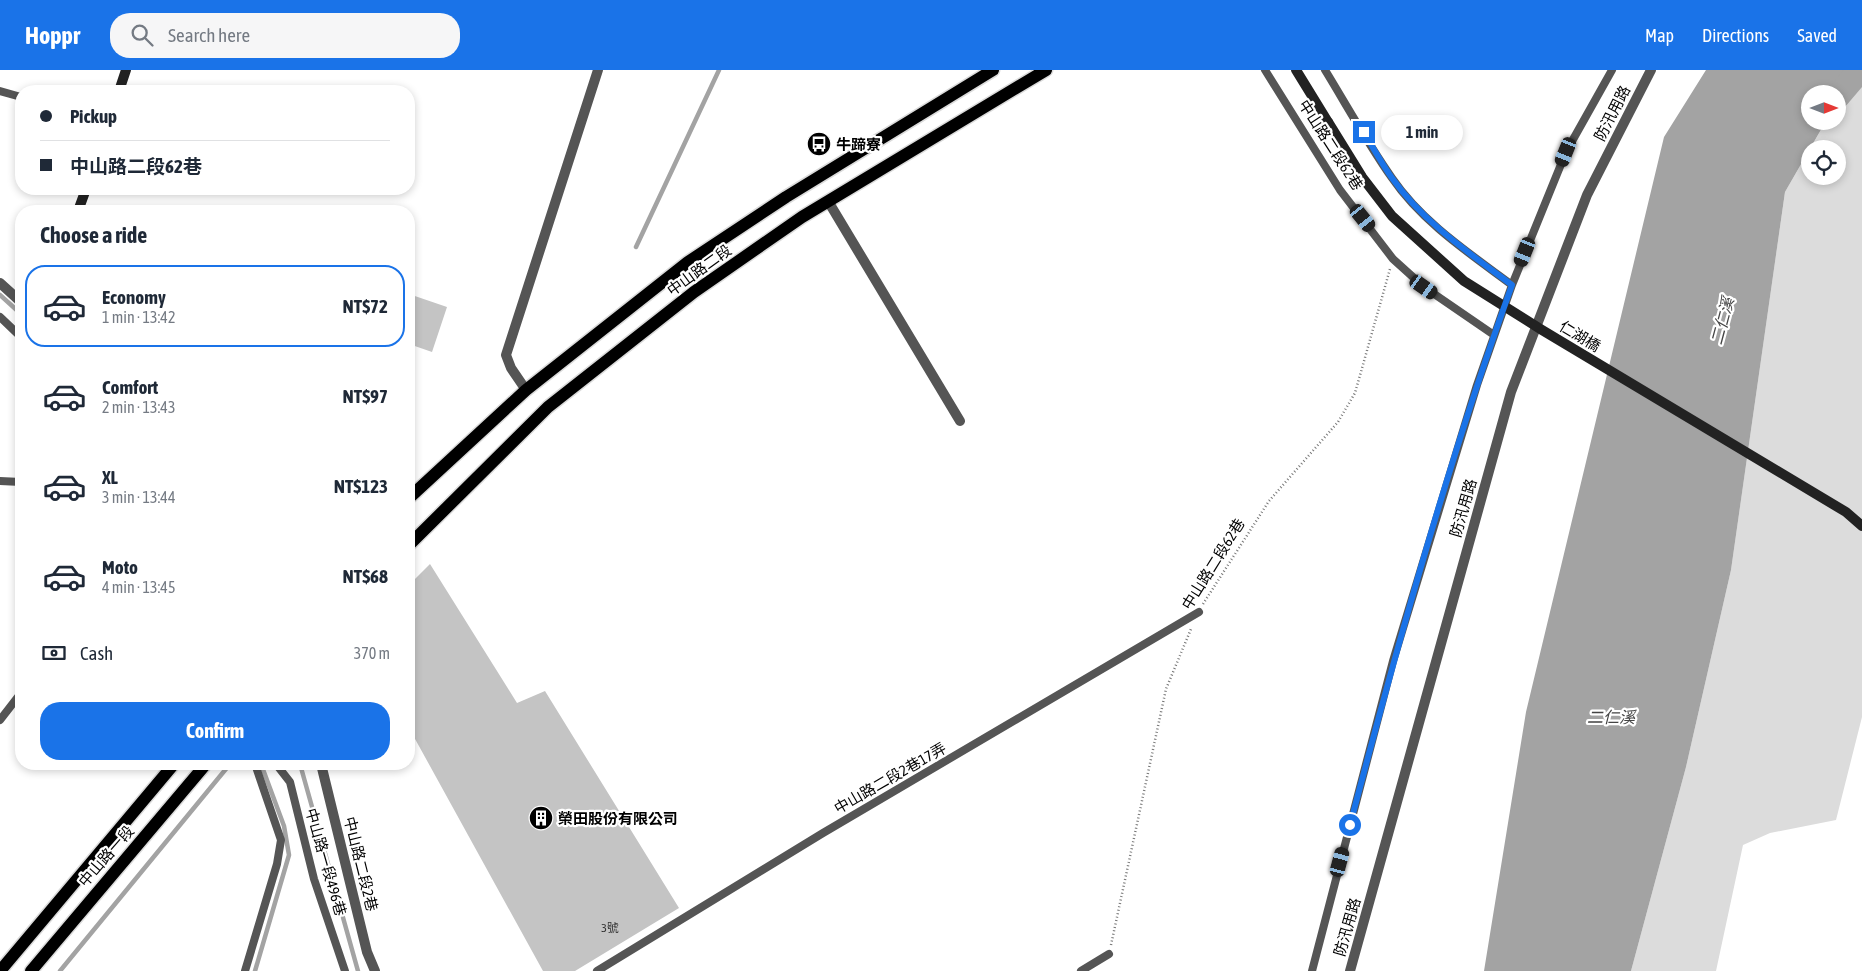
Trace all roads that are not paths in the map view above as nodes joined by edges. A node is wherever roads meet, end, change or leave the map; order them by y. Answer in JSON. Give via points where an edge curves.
{"nodes":[{"id":1,"x":126,"y":70,"type":"edge"},
{"id":2,"x":598,"y":70,"type":"edge"},
{"id":3,"x":993,"y":70,"type":"edge"},
{"id":4,"x":1046,"y":70,"type":"edge"},
{"id":5,"x":1265,"y":70,"type":"edge"},
{"id":6,"x":1296,"y":70,"type":"edge"},
{"id":7,"x":1326,"y":70,"type":"edge"},
{"id":8,"x":1612,"y":70,"type":"edge"},
{"id":9,"x":1651,"y":70,"type":"edge"},
{"id":10,"x":120,"y":85,"type":"edge"},
{"id":11,"x":0,"y":90,"type":"edge"},
{"id":12,"x":15,"y":95,"type":"edge"},
{"id":13,"x":1328,"y":122,"type":"joint"},
{"id":14,"x":828,"y":201,"type":"junction"},
{"id":15,"x":0,"y":283,"type":"edge"},
{"id":16,"x":1512,"y":285,"type":"junction"},
{"id":17,"x":15,"y":297,"type":"edge"},
{"id":18,"x":0,"y":317,"type":"edge"},
{"id":19,"x":15,"y":331,"type":"edge"},
{"id":20,"x":1494,"y":336,"type":"junction"},
{"id":21,"x":526,"y":390,"type":"junction"},
{"id":22,"x":960,"y":421,"type":"dead end"},
{"id":23,"x":0,"y":481,"type":"edge"},
{"id":24,"x":15,"y":482,"type":"edge"},
{"id":25,"x":415,"y":492,"type":"edge"},
{"id":26,"x":1862,"y":526,"type":"edge"},
{"id":27,"x":415,"y":539,"type":"edge"},
{"id":28,"x":1198,"y":612,"type":"road end"},
{"id":29,"x":15,"y":701,"type":"edge"},
{"id":30,"x":0,"y":720,"type":"edge"},
{"id":31,"x":169,"y":770,"type":"edge"},
{"id":32,"x":201,"y":770,"type":"edge"},
{"id":33,"x":256,"y":770,"type":"edge"},
{"id":34,"x":281,"y":770,"type":"edge"},
{"id":35,"x":322,"y":770,"type":"edge"},
{"id":36,"x":1109,"y":954,"type":"road end"},
{"id":37,"x":0,"y":971,"type":"edge"},
{"id":38,"x":32,"y":971,"type":"edge"},
{"id":39,"x":245,"y":971,"type":"edge"},
{"id":40,"x":345,"y":971,"type":"edge"},
{"id":41,"x":375,"y":971,"type":"edge"},
{"id":42,"x":597,"y":971,"type":"edge"},
{"id":43,"x":1081,"y":971,"type":"edge"},
{"id":44,"x":1312,"y":971,"type":"edge"},
{"id":45,"x":1350,"y":971,"type":"edge"}],
"edges":[{"from":1,"to":10,"type":"street"},
{"from":2,"to":21,"type":"street","via":[[506,354]]},
{"from":3,"to":21,"type":"main road","name":"中山路二段","via":[[786,197],[688,262]]},
{"from":4,"to":14,"type":"main road","name":"中山路二段"},
{"from":5,"to":20,"type":"lane","name":"中山路二段62巷","via":[[1340,190],[1393,259],[1424,287]]},
{"from":6,"to":13,"type":"street","name":"中山路二段62巷"},
{"from":7,"to":16,"type":"lane","via":[[1392,179],[1411,201],[1450,239]]},
{"from":8,"to":16,"type":"lane","via":[[1566,152]]},
{"from":9,"to":45,"type":"street","name":"防汛用路","via":[[1587,195],[1511,392]]},
{"from":11,"to":12,"type":"lane"},
{"from":13,"to":26,"type":"street","name":"仁湖橋","bridge":true,"via":[[1362,177],[1392,216],[1464,281],[1846,512]]},
{"from":14,"to":22,"type":"street"},
{"from":14,"to":27,"type":"main road","name":"中山路二段","via":[[694,292],[548,407]]},
{"from":15,"to":17,"type":"street"},
{"from":16,"to":20,"type":"lane"},
{"from":18,"to":19,"type":"lane"},
{"from":20,"to":44,"type":"lane","via":[[1393,661]]},
{"from":21,"to":25,"type":"main road","name":"中山路二段"},
{"from":23,"to":24,"type":"lane"},
{"from":28,"to":42,"type":"lane","name":"中山路二段2巷17弄","via":[[823,833]]},
{"from":29,"to":30,"type":"lane"},
{"from":31,"to":37,"type":"main road","name":"中山路一段"},
{"from":32,"to":38,"type":"main road","name":"中山路一段"},
{"from":33,"to":39,"type":"lane","via":[[281,840],[277,864]]},
{"from":34,"to":40,"type":"lane","name":"中山路一段496巷","via":[[290,782],[314,879]]},
{"from":35,"to":41,"type":"street","name":"中山路二段2巷","via":[[367,952]]},
{"from":36,"to":43,"type":"lane"}]}
